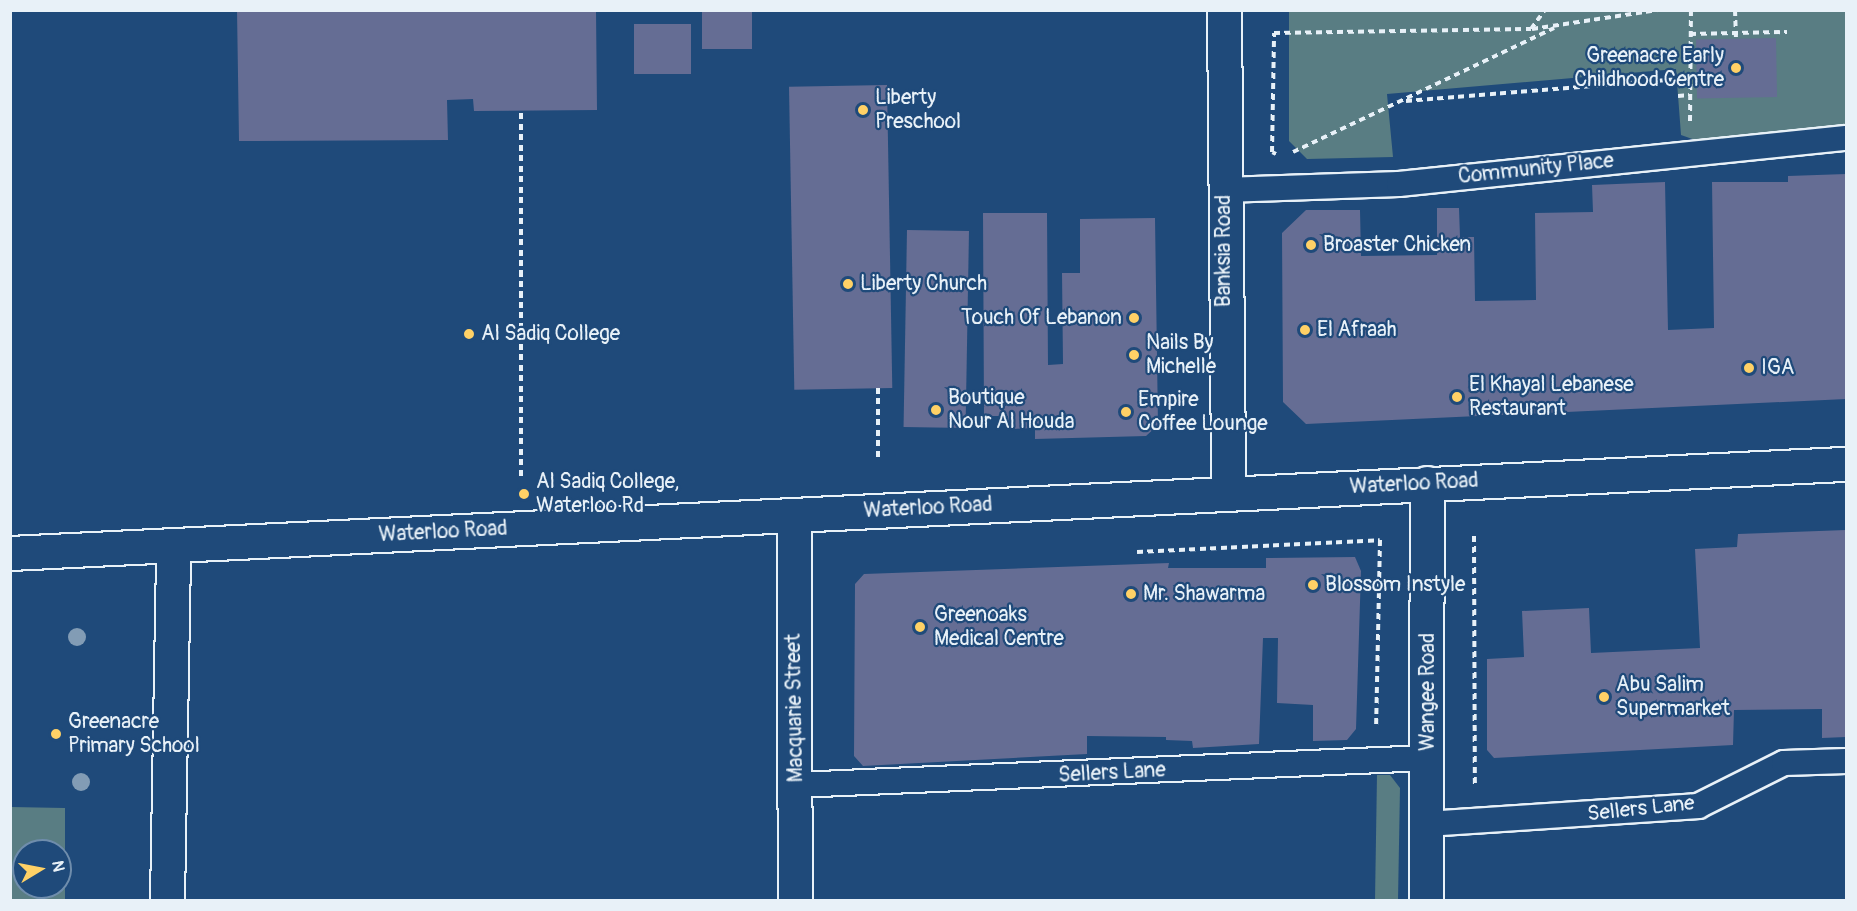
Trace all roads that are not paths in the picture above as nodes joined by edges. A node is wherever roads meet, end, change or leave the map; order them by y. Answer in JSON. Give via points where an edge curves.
{"nodes":[{"id":1,"x":1224,"y":10,"type":"edge"},
{"id":2,"x":1846,"y":138,"type":"edge"},
{"id":3,"x":1224,"y":190,"type":"junction"},
{"id":4,"x":1846,"y":464,"type":"edge"},
{"id":5,"x":1427,"y":483,"type":"junction"},
{"id":6,"x":1228,"y":492,"type":"junction"},
{"id":7,"x":794,"y":515,"type":"junction"},
{"id":8,"x":173,"y":545,"type":"junction"},
{"id":9,"x":10,"y":553,"type":"edge"},
{"id":10,"x":1428,"y":758,"type":"junction"},
{"id":11,"x":1846,"y":761,"type":"edge"},
{"id":12,"x":796,"y":785,"type":"junction"},
{"id":13,"x":1427,"y":824,"type":"junction"},
{"id":14,"x":167,"y":900,"type":"edge"},
{"id":15,"x":795,"y":900,"type":"edge"},
{"id":16,"x":1426,"y":900,"type":"edge"}],
"edges":[{"from":1,"to":3,"type":"main road","name":"Banksia Road"},
{"from":2,"to":3,"type":"lane","name":"Community Place","via":[[1399,184]]},
{"from":3,"to":6,"type":"main road","name":"Banksia Road"},
{"from":4,"to":5,"type":"main road","name":"Waterloo Road"},
{"from":5,"to":6,"type":"main road","name":"Waterloo Road"},
{"from":5,"to":10,"type":"main road","name":"Wangee Road"},
{"from":6,"to":7,"type":"main road","name":"Waterloo Road"},
{"from":7,"to":8,"type":"main road","name":"Waterloo Road"},
{"from":7,"to":12,"type":"main road","name":"Macquarie Street","via":[[792,744]]},
{"from":8,"to":9,"type":"main road","name":"Waterloo Road"},
{"from":8,"to":14,"type":"main road"},
{"from":10,"to":12,"type":"lane","name":"Sellers Lane"},
{"from":10,"to":13,"type":"main road","name":"Wangee Road"},
{"from":11,"to":13,"type":"lane","name":"Sellers Lane","via":[[1784,763],[1698,806]]},
{"from":12,"to":15,"type":"main road","name":"Macquarie Street"},
{"from":13,"to":16,"type":"main road","name":"Wangee Road"}]}
